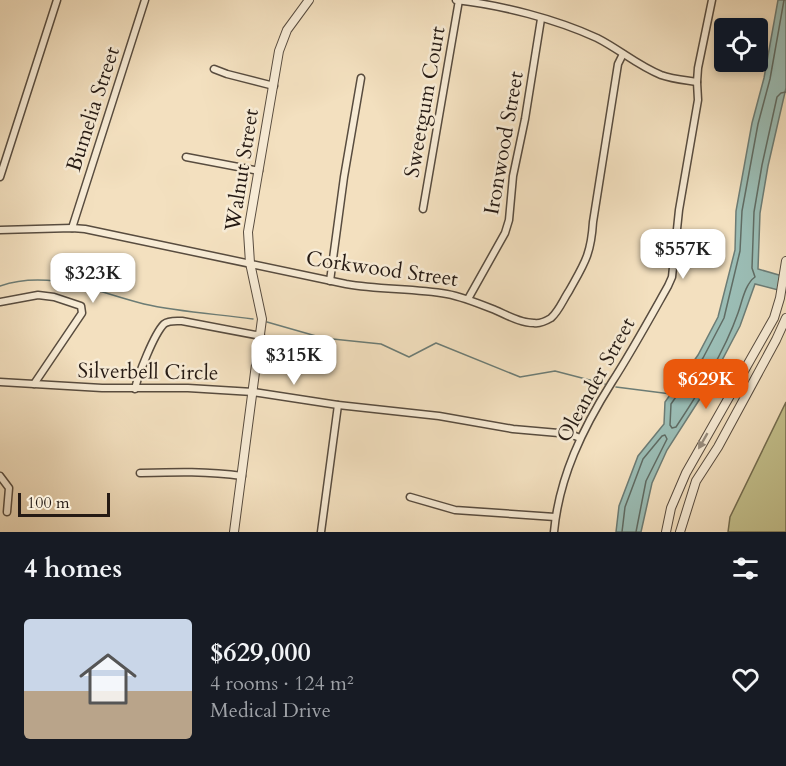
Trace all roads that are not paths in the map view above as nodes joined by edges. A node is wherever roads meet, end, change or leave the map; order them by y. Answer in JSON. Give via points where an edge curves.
{"nodes":[{"id":1,"x":57,"y":0,"type":"edge"},
{"id":2,"x":145,"y":0,"type":"edge"},
{"id":3,"x":458,"y":0,"type":"edge"},
{"id":4,"x":712,"y":0,"type":"edge"},
{"id":5,"x":304,"y":1,"type":"edge"},
{"id":6,"x":541,"y":19,"type":"junction"},
{"id":7,"x":624,"y":54,"type":"junction"},
{"id":8,"x":214,"y":69,"type":"dead end"},
{"id":9,"x":361,"y":78,"type":"dead end"},
{"id":10,"x":697,"y":81,"type":"junction"},
{"id":11,"x":274,"y":86,"type":"junction"},
{"id":12,"x":186,"y":157,"type":"dead end"},
{"id":13,"x":259,"y":171,"type":"junction"},
{"id":14,"x":0,"y":177,"type":"edge"},
{"id":15,"x":423,"y":209,"type":"dead end"},
{"id":16,"x":72,"y":228,"type":"junction"},
{"id":17,"x":0,"y":230,"type":"edge"},
{"id":18,"x":786,"y":262,"type":"edge"},
{"id":19,"x":250,"y":264,"type":"junction"},
{"id":20,"x":330,"y":280,"type":"junction"},
{"id":21,"x":468,"y":299,"type":"junction"},
{"id":22,"x":0,"y":302,"type":"edge"},
{"id":23,"x":786,"y":318,"type":"edge"},
{"id":24,"x":261,"y":336,"type":"junction"},
{"id":25,"x":0,"y":382,"type":"edge"},
{"id":26,"x":34,"y":384,"type":"junction"},
{"id":27,"x":135,"y":389,"type":"junction"},
{"id":28,"x":253,"y":392,"type":"junction"},
{"id":29,"x":338,"y":405,"type":"junction"},
{"id":30,"x":580,"y":438,"type":"junction"},
{"id":31,"x":140,"y":473,"type":"dead end"},
{"id":32,"x":0,"y":476,"type":"edge"},
{"id":33,"x":242,"y":477,"type":"junction"},
{"id":34,"x":410,"y":497,"type":"dead end"},
{"id":35,"x":7,"y":512,"type":"dead end"},
{"id":36,"x":555,"y":517,"type":"junction"},
{"id":37,"x":234,"y":532,"type":"edge"},
{"id":38,"x":321,"y":532,"type":"edge"},
{"id":39,"x":554,"y":532,"type":"edge"},
{"id":40,"x":666,"y":532,"type":"edge"},
{"id":41,"x":680,"y":532,"type":"edge"}],
"edges":[{"from":1,"to":14,"type":"street"},
{"from":2,"to":16,"type":"street","name":"Bumelia Street"},
{"from":3,"to":6,"type":"street"},
{"from":3,"to":15,"type":"street","name":"Sweetgum Court"},
{"from":4,"to":10,"type":"street","name":"Oleander Street"},
{"from":5,"to":11,"type":"street","name":"Walnut Street","via":[[282,40]]},
{"from":6,"to":7,"type":"street","via":[[598,39]]},
{"from":6,"to":21,"type":"street","name":"Ironwood Street","via":[[509,220]]},
{"from":7,"to":10,"type":"street","via":[[660,74]]},
{"from":7,"to":21,"type":"street","name":"Corkwood Street","via":[[618,64],[592,243],[585,264],[557,312],[532,324]]},
{"from":8,"to":11,"type":"street"},
{"from":9,"to":20,"type":"street"},
{"from":10,"to":30,"type":"street","name":"Oleander Street","via":[[698,100],[672,277]]},
{"from":11,"to":13,"type":"street","name":"Walnut Street"},
{"from":12,"to":13,"type":"street"},
{"from":13,"to":19,"type":"street","name":"Walnut Street","via":[[248,232]]},
{"from":16,"to":17,"type":"street","name":"Corkwood Street"},
{"from":16,"to":19,"type":"street","name":"Corkwood Street"},
{"from":18,"to":40,"type":"street","one_way":true,"via":[[774,318],[686,473],[670,508]]},
{"from":19,"to":20,"type":"street","name":"Corkwood Street"},
{"from":19,"to":24,"type":"street","name":"Walnut Street","via":[[262,319]]},
{"from":20,"to":21,"type":"street","name":"Corkwood Street"},
{"from":22,"to":26,"type":"street","via":[[38,295],[81,306],[82,314]]},
{"from":23,"to":41,"type":"street","via":[[696,481]]},
{"from":24,"to":27,"type":"street","via":[[171,321],[157,335]]},
{"from":24,"to":28,"type":"street","name":"Walnut Street"},
{"from":25,"to":26,"type":"street","name":"Silverbell Circle"},
{"from":26,"to":27,"type":"street","name":"Silverbell Circle"},
{"from":27,"to":28,"type":"street","name":"Silverbell Circle"},
{"from":28,"to":29,"type":"street","name":"Silverbell Circle"},
{"from":28,"to":33,"type":"street","name":"Walnut Street"},
{"from":29,"to":30,"type":"street","name":"Silverbell Circle"},
{"from":29,"to":38,"type":"street"},
{"from":30,"to":36,"type":"street","name":"Oleander Street"},
{"from":31,"to":33,"type":"street","via":[[218,472]]},
{"from":32,"to":35,"type":"street","via":[[9,488]]},
{"from":33,"to":37,"type":"street","name":"Walnut Street"},
{"from":34,"to":36,"type":"street","via":[[455,510]]},
{"from":36,"to":39,"type":"street","name":"Oleander Street"}]}
